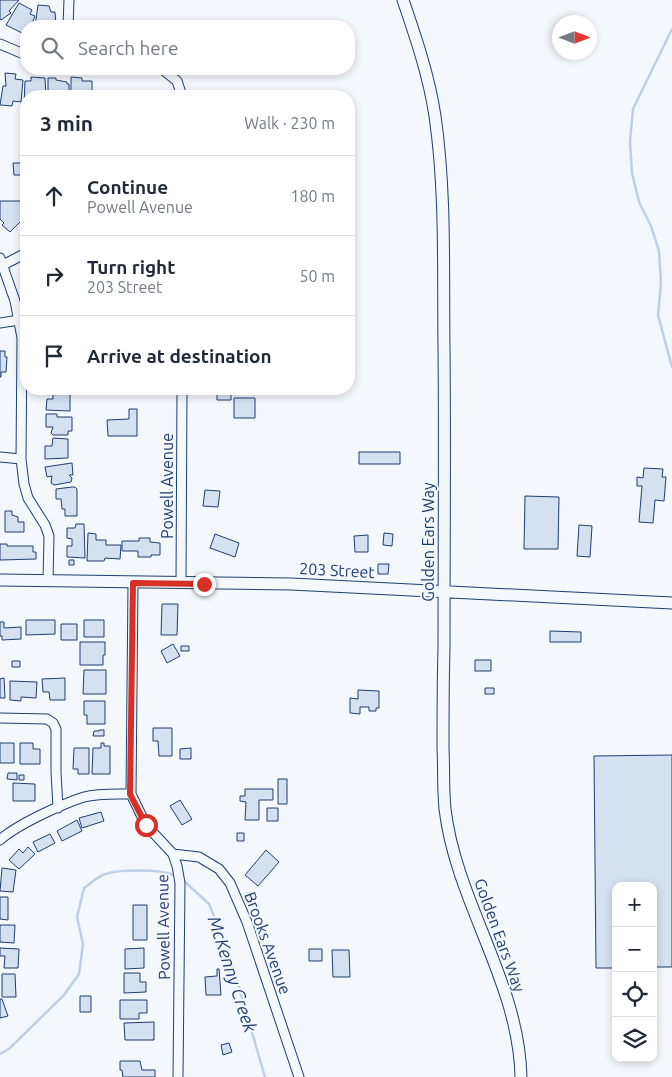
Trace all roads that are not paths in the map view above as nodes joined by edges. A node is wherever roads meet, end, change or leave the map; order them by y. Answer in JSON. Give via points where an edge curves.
{"nodes":[{"id":1,"x":69,"y":0,"type":"edge"},
{"id":2,"x":403,"y":0,"type":"edge"},
{"id":3,"x":68,"y":20,"type":"edge"},
{"id":4,"x":0,"y":44,"type":"edge"},
{"id":5,"x":20,"y":52,"type":"edge"},
{"id":6,"x":170,"y":75,"type":"edge"},
{"id":7,"x":180,"y":90,"type":"edge"},
{"id":8,"x":20,"y":255,"type":"edge"},
{"id":9,"x":1,"y":261,"type":"edge"},
{"id":10,"x":19,"y":320,"type":"junction"},
{"id":11,"x":0,"y":323,"type":"edge"},
{"id":12,"x":20,"y":326,"type":"edge"},
{"id":13,"x":22,"y":395,"type":"edge"},
{"id":14,"x":182,"y":395,"type":"edge"},
{"id":15,"x":0,"y":457,"type":"edge"},
{"id":16,"x":21,"y":459,"type":"junction"},
{"id":17,"x":0,"y":580,"type":"edge"},
{"id":18,"x":48,"y":581,"type":"junction"},
{"id":19,"x":133,"y":583,"type":"junction"},
{"id":20,"x":181,"y":583,"type":"junction"},
{"id":21,"x":444,"y":592,"type":"junction"},
{"id":22,"x":672,"y":603,"type":"edge"},
{"id":23,"x":0,"y":718,"type":"edge"},
{"id":24,"x":130,"y":794,"type":"junction"},
{"id":25,"x":58,"y":808,"type":"junction"},
{"id":26,"x":0,"y":840,"type":"edge"},
{"id":27,"x":173,"y":854,"type":"junction"},
{"id":28,"x":178,"y":1077,"type":"edge"},
{"id":29,"x":299,"y":1077,"type":"edge"},
{"id":30,"x":521,"y":1077,"type":"edge"}],
"edges":[{"from":1,"to":3,"type":"street"},
{"from":2,"to":21,"type":"main road","name":"Golden Ears Way","via":[[422,56],[435,114],[441,167]]},
{"from":4,"to":5,"type":"street"},
{"from":6,"to":7,"type":"street","via":[[177,81]]},
{"from":8,"to":9,"type":"street"},
{"from":9,"to":10,"type":"street"},
{"from":10,"to":11,"type":"street"},
{"from":10,"to":12,"type":"street"},
{"from":13,"to":16,"type":"street"},
{"from":14,"to":20,"type":"street","name":"Powell Avenue"},
{"from":15,"to":16,"type":"street"},
{"from":16,"to":18,"type":"street","via":[[28,498],[49,536]]},
{"from":17,"to":18,"type":"main road","name":"203 Street"},
{"from":18,"to":19,"type":"main road","name":"203 Street"},
{"from":19,"to":20,"type":"main road","name":"203 Street"},
{"from":19,"to":24,"type":"street","name":"Powell Avenue"},
{"from":20,"to":21,"type":"main road","name":"203 Street","via":[[291,584]]},
{"from":21,"to":22,"type":"main road","name":"203 Street"},
{"from":21,"to":30,"type":"main road","name":"Golden Ears Way","via":[[445,808],[458,869],[506,995]]},
{"from":23,"to":25,"type":"street","via":[[47,719],[53,723],[56,729]]},
{"from":24,"to":25,"type":"street","via":[[94,795]]},
{"from":24,"to":27,"type":"street","name":"Powell Avenue","via":[[146,825]]},
{"from":25,"to":26,"type":"street","via":[[9,832]]},
{"from":27,"to":28,"type":"street","name":"Powell Avenue","via":[[180,882]]},
{"from":27,"to":29,"type":"street","name":"Brooks Avenue","via":[[199,856],[219,869],[230,883],[247,922]]}]}
